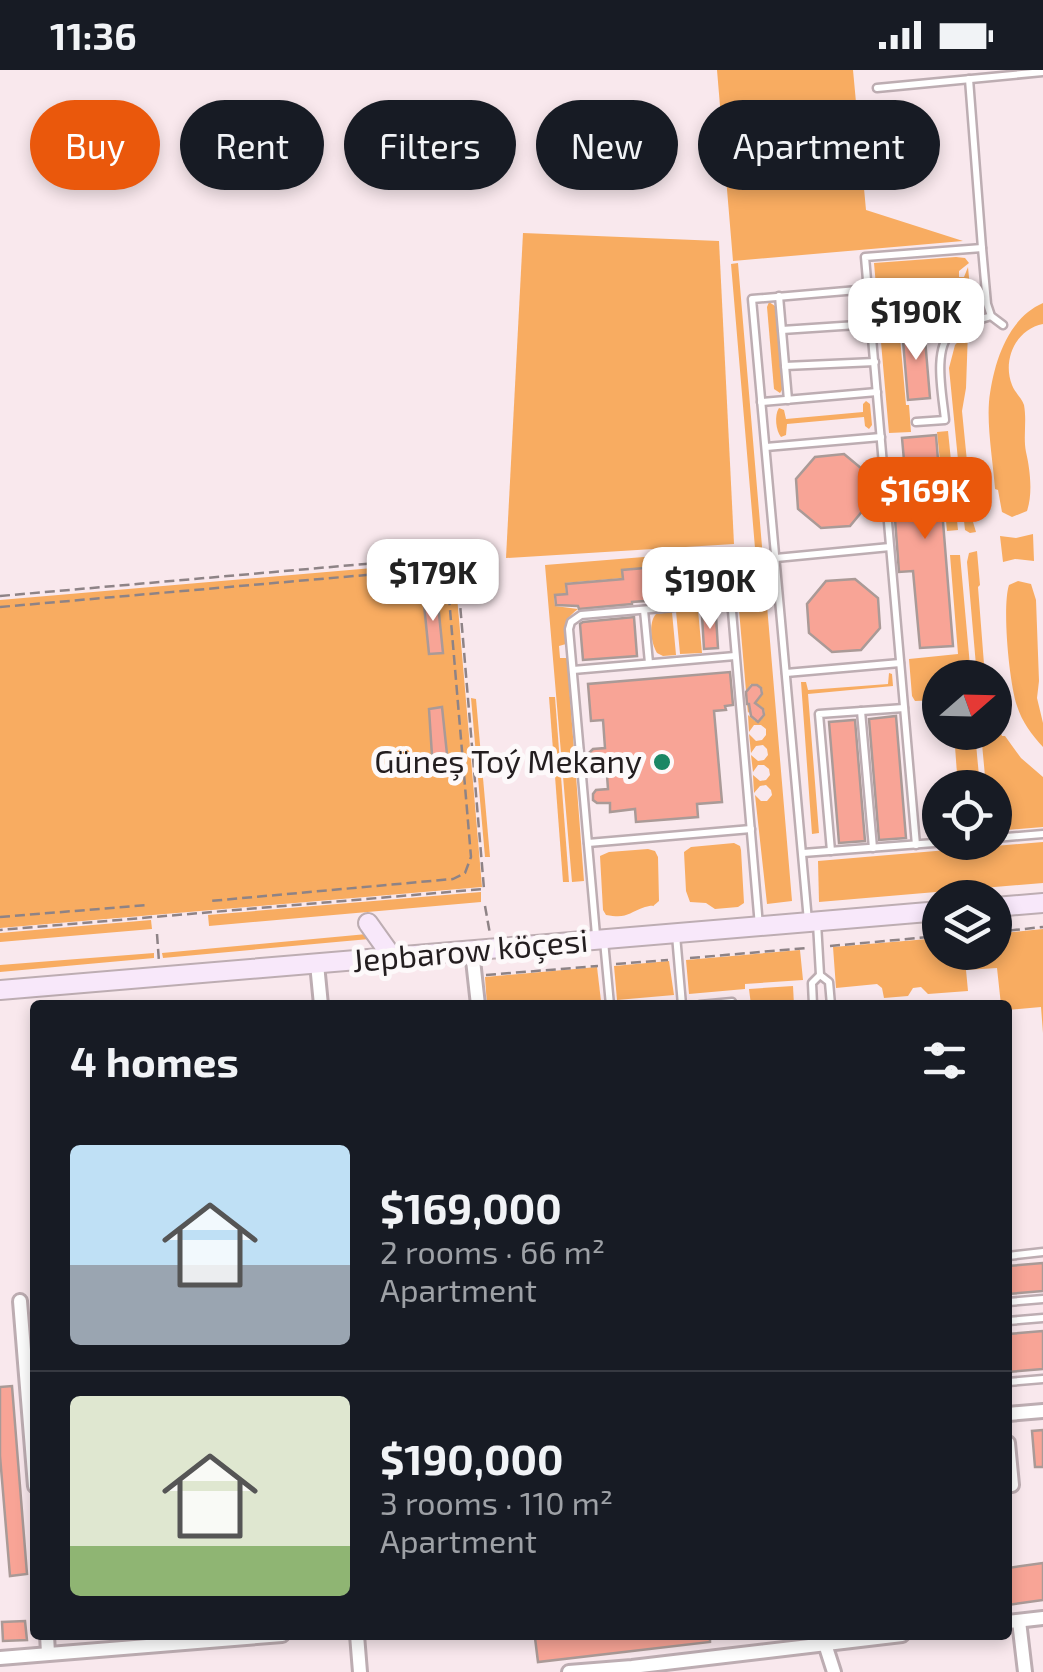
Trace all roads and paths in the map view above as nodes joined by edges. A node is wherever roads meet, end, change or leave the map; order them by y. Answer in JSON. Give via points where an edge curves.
{"nodes":[{"id":1,"x":1043,"y":72,"type":"edge"},
{"id":2,"x":969,"y":79,"type":"junction"},
{"id":3,"x":876,"y":88,"type":"dead end"},
{"id":4,"x":982,"y":248,"type":"junction"},
{"id":5,"x":868,"y":289,"type":"junction"},
{"id":6,"x":779,"y":296,"type":"junction"},
{"id":7,"x":990,"y":316,"type":"junction"},
{"id":8,"x":872,"y":324,"type":"junction"},
{"id":9,"x":1002,"y":325,"type":"dead end"},
{"id":10,"x":782,"y":330,"type":"junction"},
{"id":11,"x":874,"y":362,"type":"junction"},
{"id":12,"x":785,"y":366,"type":"junction"},
{"id":13,"x":877,"y":392,"type":"junction"},
{"id":14,"x":788,"y":400,"type":"junction"},
{"id":15,"x":761,"y":402,"type":"junction"},
{"id":16,"x":916,"y":422,"type":"dead end"},
{"id":17,"x":881,"y":437,"type":"junction"},
{"id":18,"x":766,"y":447,"type":"junction"},
{"id":19,"x":890,"y":547,"type":"junction"},
{"id":20,"x":776,"y":558,"type":"junction"},
{"id":21,"x":0,"y":596,"type":"edge"},
{"id":22,"x":0,"y":607,"type":"edge"},
{"id":23,"x":644,"y":610,"type":"junction"},
{"id":24,"x":736,"y":656,"type":"junction"},
{"id":25,"x":900,"y":663,"type":"junction"},
{"id":26,"x":649,"y":664,"type":"junction"},
{"id":27,"x":572,"y":670,"type":"junction"},
{"id":28,"x":786,"y":674,"type":"junction"},
{"id":29,"x":904,"y":708,"type":"junction"},
{"id":30,"x":861,"y":711,"type":"junction"},
{"id":31,"x":750,"y":829,"type":"junction"},
{"id":32,"x":1043,"y":834,"type":"edge"},
{"id":33,"x":1012,"y":837,"type":"edge"},
{"id":34,"x":588,"y":843,"type":"junction"},
{"id":35,"x":922,"y":844,"type":"edge"},
{"id":36,"x":916,"y":845,"type":"junction"},
{"id":37,"x":873,"y":848,"type":"junction"},
{"id":38,"x":830,"y":851,"type":"junction"},
{"id":39,"x":802,"y":853,"type":"junction"},
{"id":40,"x":210,"y":900,"type":"dead end"},
{"id":41,"x":1043,"y":903,"type":"edge"},
{"id":42,"x":148,"y":904,"type":"dead end"},
{"id":43,"x":1012,"y":906,"type":"edge"},
{"id":44,"x":922,"y":913,"type":"edge"},
{"id":45,"x":0,"y":917,"type":"edge"},
{"id":46,"x":368,"y":922,"type":"dead end"},
{"id":47,"x":812,"y":922,"type":"junction"},
{"id":48,"x":759,"y":927,"type":"junction"},
{"id":49,"x":1043,"y":928,"type":"edge"},
{"id":50,"x":0,"y":930,"type":"edge"},
{"id":51,"x":1012,"y":931,"type":"edge"},
{"id":52,"x":676,"y":934,"type":"junction"},
{"id":53,"x":922,"y":938,"type":"edge"},
{"id":54,"x":600,"y":940,"type":"junction"},
{"id":55,"x":818,"y":947,"type":"junction"},
{"id":56,"x":472,"y":951,"type":"junction"},
{"id":57,"x":393,"y":958,"type":"junction"},
{"id":58,"x":678,"y":959,"type":"junction"},
{"id":59,"x":317,"y":964,"type":"junction"},
{"id":60,"x":606,"y":965,"type":"junction"},
{"id":61,"x":820,"y":974,"type":"junction"},
{"id":62,"x":475,"y":976,"type":"junction"},
{"id":63,"x":0,"y":990,"type":"edge"},
{"id":64,"x":321,"y":1000,"type":"edge"},
{"id":65,"x":477,"y":1000,"type":"edge"},
{"id":66,"x":610,"y":1000,"type":"edge"},
{"id":67,"x":682,"y":1000,"type":"edge"},
{"id":68,"x":814,"y":1000,"type":"edge"},
{"id":69,"x":831,"y":1000,"type":"edge"},
{"id":70,"x":1043,"y":1252,"type":"edge"},
{"id":71,"x":1012,"y":1256,"type":"edge"},
{"id":72,"x":1043,"y":1299,"type":"edge"},
{"id":73,"x":20,"y":1300,"type":"dead end"},
{"id":74,"x":1012,"y":1302,"type":"edge"},
{"id":75,"x":1043,"y":1318,"type":"edge"},
{"id":76,"x":1012,"y":1321,"type":"edge"},
{"id":77,"x":1043,"y":1379,"type":"edge"},
{"id":78,"x":1012,"y":1382,"type":"edge"},
{"id":79,"x":1043,"y":1411,"type":"edge"},
{"id":80,"x":1012,"y":1414,"type":"edge"},
{"id":81,"x":30,"y":1424,"type":"edge"},
{"id":82,"x":1043,"y":1618,"type":"edge"},
{"id":83,"x":1013,"y":1621,"type":"edge"},
{"id":84,"x":47,"y":1640,"type":"edge"},
{"id":85,"x":189,"y":1640,"type":"edge"},
{"id":86,"x":357,"y":1640,"type":"edge"},
{"id":87,"x":859,"y":1640,"type":"edge"},
{"id":88,"x":825,"y":1644,"type":"junction"},
{"id":89,"x":48,"y":1653,"type":"junction"},
{"id":90,"x":0,"y":1658,"type":"edge"},
{"id":91,"x":633,"y":1670,"type":"edge"},
{"id":92,"x":360,"y":1672,"type":"edge"},
{"id":93,"x":569,"y":1672,"type":"edge"},
{"id":94,"x":834,"y":1672,"type":"edge"},
{"id":95,"x":1025,"y":1672,"type":"edge"}],
"edges":[{"from":1,"to":2,"type":"lane"},
{"from":2,"to":3,"type":"lane"},
{"from":2,"to":4,"type":"lane"},
{"from":4,"to":5,"type":"lane","via":[[865,257]]},
{"from":4,"to":7,"type":"lane"},
{"from":5,"to":6,"type":"lane"},
{"from":5,"to":8,"type":"lane"},
{"from":6,"to":10,"type":"lane"},
{"from":6,"to":15,"type":"lane","via":[[752,298]]},
{"from":7,"to":9,"type":"lane"},
{"from":7,"to":16,"type":"lane","via":[[942,342],[945,420]]},
{"from":8,"to":10,"type":"lane"},
{"from":8,"to":11,"type":"lane"},
{"from":10,"to":12,"type":"lane"},
{"from":11,"to":12,"type":"lane"},
{"from":11,"to":13,"type":"lane"},
{"from":12,"to":14,"type":"lane"},
{"from":13,"to":14,"type":"lane"},
{"from":13,"to":17,"type":"lane"},
{"from":14,"to":15,"type":"lane"},
{"from":15,"to":18,"type":"lane"},
{"from":17,"to":18,"type":"lane"},
{"from":17,"to":19,"type":"lane"},
{"from":18,"to":20,"type":"lane"},
{"from":19,"to":20,"type":"lane"},
{"from":19,"to":25,"type":"lane"},
{"from":20,"to":28,"type":"lane"},
{"from":21,"to":50,"type":"path","via":[[456,556],[484,889]]},
{"from":22,"to":40,"type":"path","via":[[423,570],[448,586],[470,856],[465,873]]},
{"from":23,"to":24,"type":"lane","via":[[726,604]]},
{"from":23,"to":26,"type":"lane"},
{"from":23,"to":27,"type":"lane","via":[[574,618]]},
{"from":24,"to":26,"type":"lane"},
{"from":24,"to":31,"type":"lane"},
{"from":25,"to":28,"type":"lane"},
{"from":25,"to":29,"type":"lane"},
{"from":26,"to":27,"type":"lane"},
{"from":27,"to":34,"type":"lane"},
{"from":28,"to":39,"type":"lane"},
{"from":29,"to":30,"type":"lane"},
{"from":29,"to":36,"type":"lane"},
{"from":30,"to":37,"type":"lane"},
{"from":30,"to":38,"type":"lane","via":[[819,714]]},
{"from":31,"to":34,"type":"lane"},
{"from":31,"to":48,"type":"lane"},
{"from":32,"to":33,"type":"lane"},
{"from":34,"to":54,"type":"lane"},
{"from":35,"to":36,"type":"lane"},
{"from":36,"to":37,"type":"lane"},
{"from":37,"to":38,"type":"lane"},
{"from":38,"to":39,"type":"lane"},
{"from":39,"to":47,"type":"lane"},
{"from":41,"to":43,"type":"street"},
{"from":42,"to":45,"type":"path"},
{"from":44,"to":47,"type":"street","name":"Jepbarow köçesi"},
{"from":46,"to":57,"type":"street"},
{"from":47,"to":48,"type":"street","name":"Jepbarow köçesi"},
{"from":47,"to":55,"type":"lane"},
{"from":48,"to":52,"type":"street","name":"Jepbarow köçesi"},
{"from":49,"to":51,"type":"path"},
{"from":52,"to":54,"type":"street","name":"Jepbarow köçesi"},
{"from":52,"to":58,"type":"lane"},
{"from":53,"to":55,"type":"path"},
{"from":54,"to":56,"type":"street","name":"Jepbarow köçesi"},
{"from":54,"to":60,"type":"lane"},
{"from":55,"to":58,"type":"path"},
{"from":55,"to":61,"type":"lane"},
{"from":56,"to":57,"type":"street","name":"Jepbarow köçesi"},
{"from":56,"to":62,"type":"street"},
{"from":57,"to":59,"type":"street","name":"Jepbarow köçesi"},
{"from":58,"to":60,"type":"path"},
{"from":58,"to":67,"type":"lane"},
{"from":59,"to":63,"type":"street","name":"Jepbarow köçesi"},
{"from":59,"to":64,"type":"street"},
{"from":60,"to":62,"type":"path"},
{"from":60,"to":66,"type":"lane"},
{"from":61,"to":68,"type":"lane","via":[[812,983]]},
{"from":61,"to":69,"type":"lane","via":[[829,982]]},
{"from":62,"to":65,"type":"street"},
{"from":70,"to":71,"type":"lane"},
{"from":72,"to":74,"type":"lane"},
{"from":73,"to":81,"type":"street"},
{"from":75,"to":76,"type":"lane"},
{"from":77,"to":78,"type":"lane"},
{"from":79,"to":80,"type":"street"},
{"from":82,"to":83,"type":"street"},
{"from":83,"to":95,"type":"street"},
{"from":84,"to":89,"type":"street"},
{"from":85,"to":89,"type":"street"},
{"from":86,"to":92,"type":"street"},
{"from":87,"to":88,"type":"street"},
{"from":88,"to":91,"type":"street"},
{"from":88,"to":94,"type":"street"},
{"from":89,"to":90,"type":"street"},
{"from":91,"to":93,"type":"street"}]}
